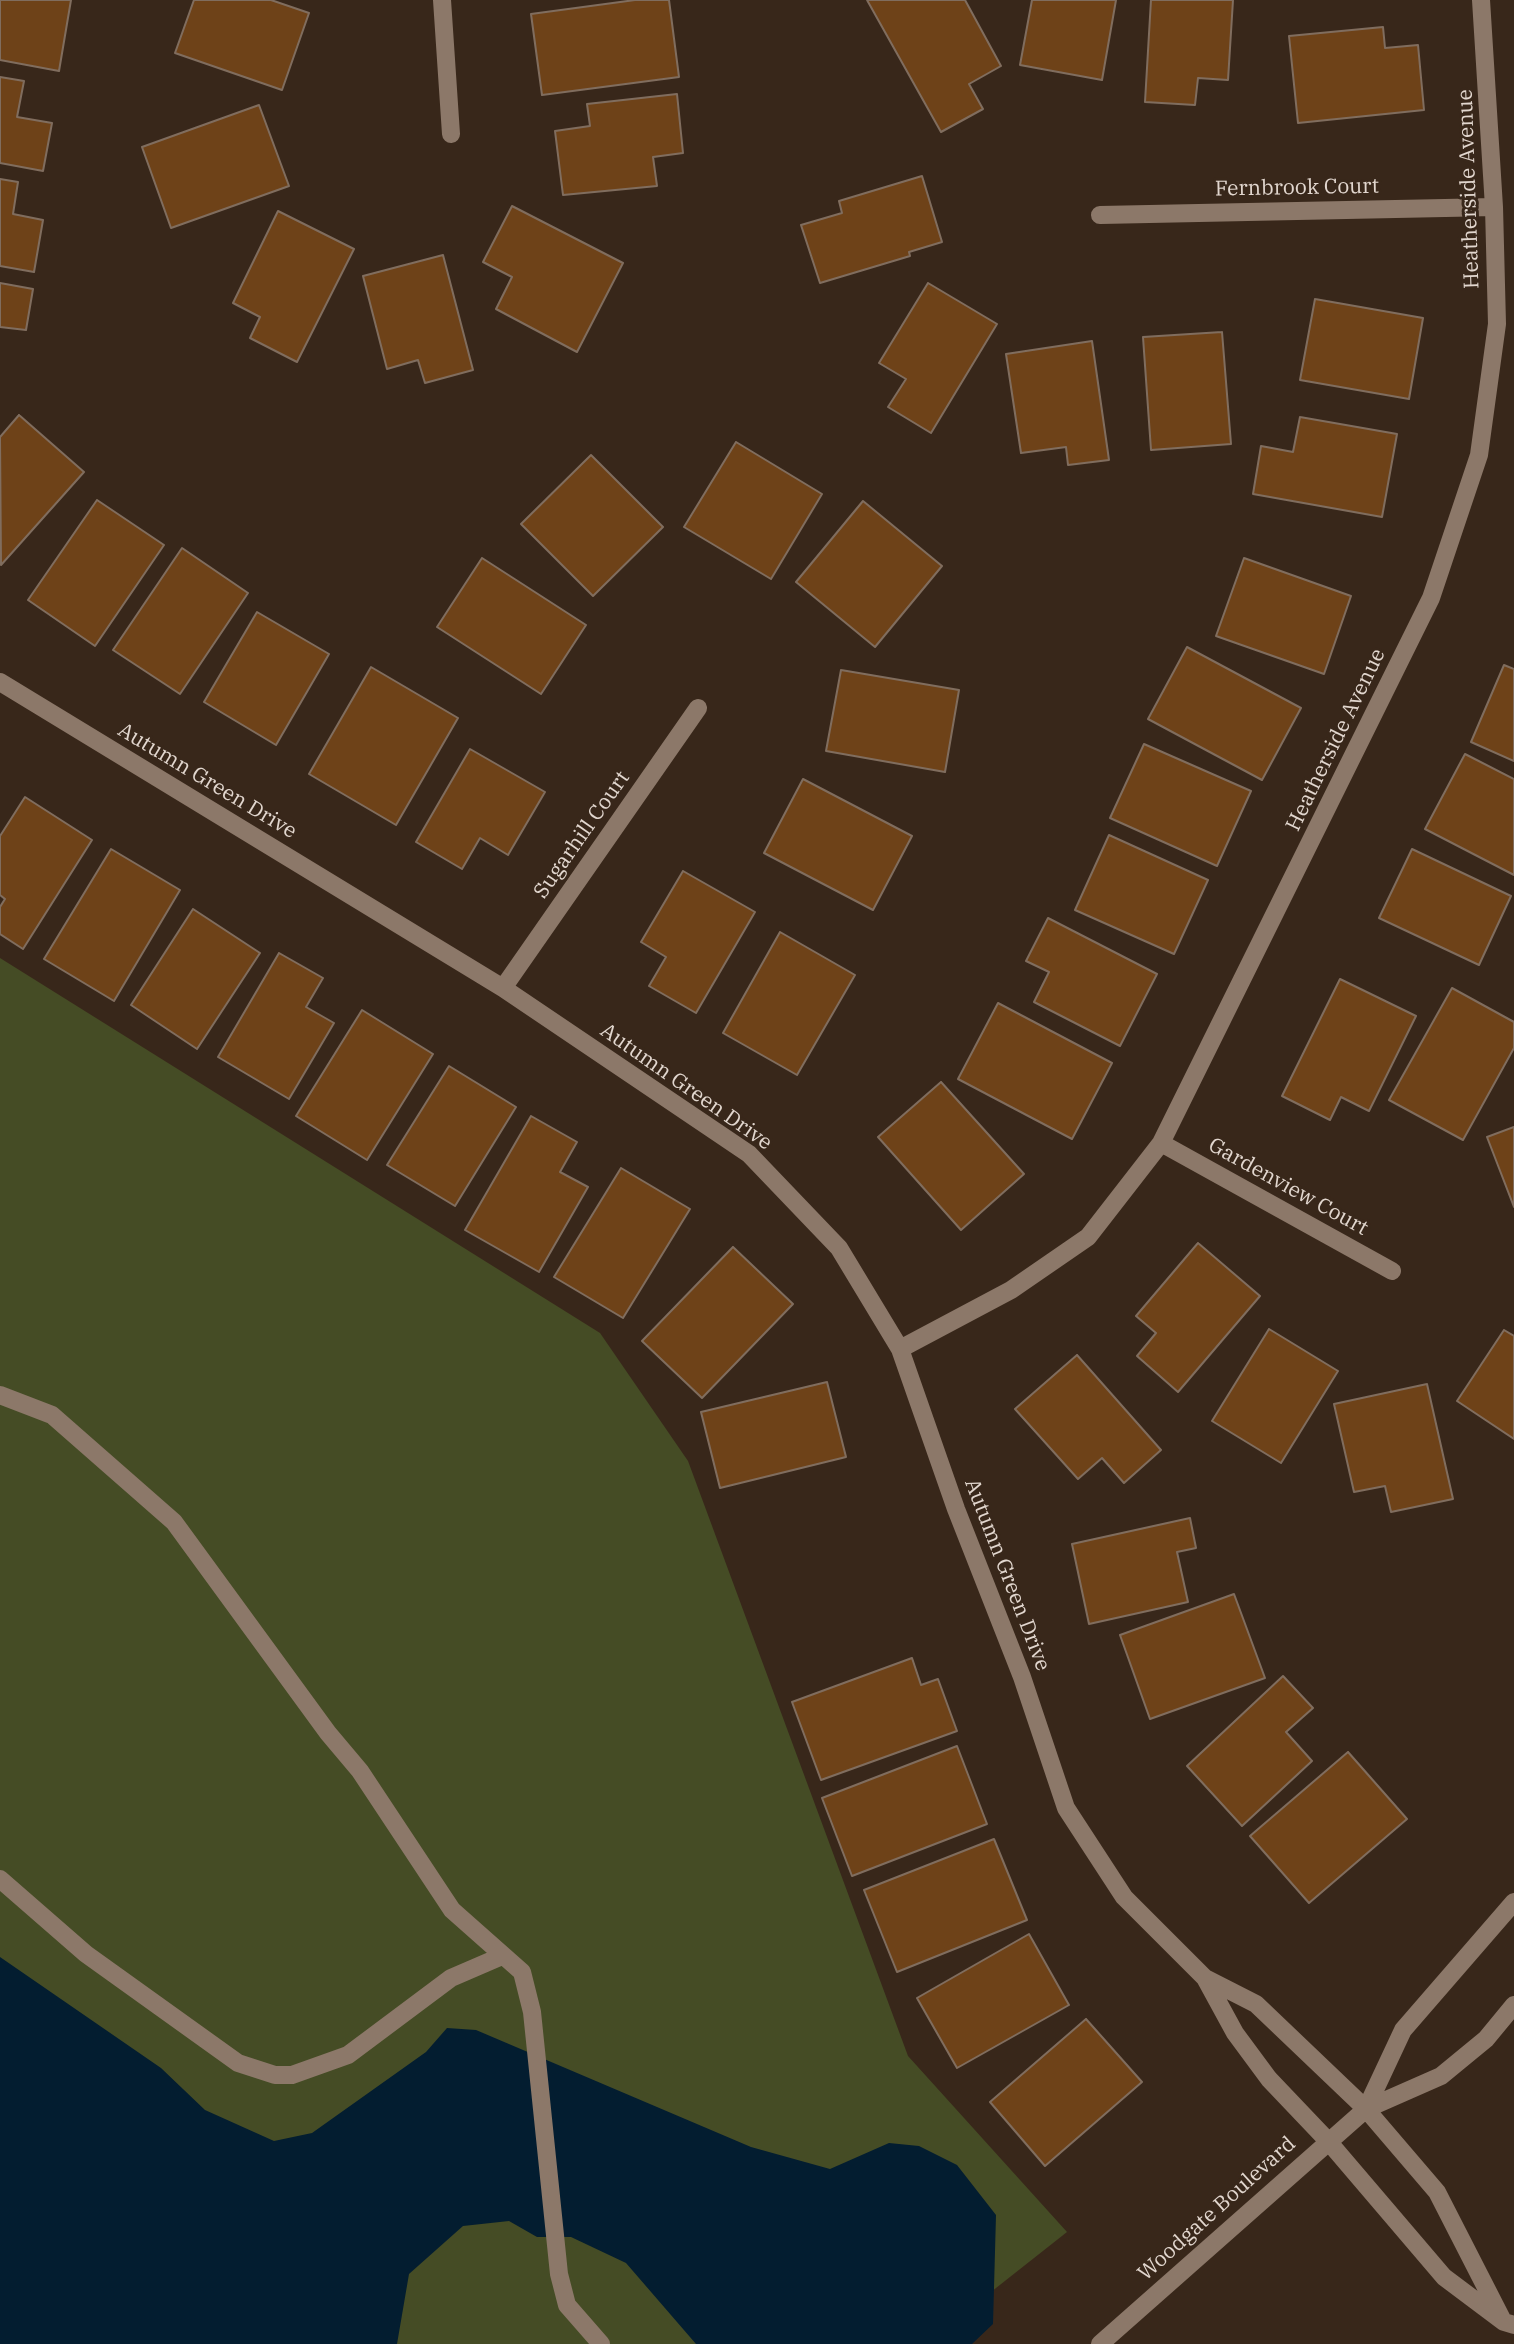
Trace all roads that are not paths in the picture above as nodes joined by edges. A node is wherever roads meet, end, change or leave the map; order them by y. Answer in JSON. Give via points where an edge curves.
{"nodes":[{"id":1,"x":442,"y":0,"type":"edge"},
{"id":2,"x":1481,"y":0,"type":"edge"},
{"id":3,"x":451,"y":134,"type":"dead end"},
{"id":4,"x":1494,"y":207,"type":"junction"},
{"id":5,"x":1100,"y":215,"type":"dead end"},
{"id":6,"x":0,"y":682,"type":"edge"},
{"id":7,"x":698,"y":708,"type":"dead end"},
{"id":8,"x":503,"y":988,"type":"junction"},
{"id":9,"x":1161,"y":1143,"type":"junction"},
{"id":10,"x":1392,"y":1271,"type":"dead end"},
{"id":11,"x":900,"y":1349,"type":"junction"},
{"id":12,"x":0,"y":1395,"type":"edge"},
{"id":13,"x":0,"y":1879,"type":"edge"},
{"id":14,"x":1514,"y":1902,"type":"edge"},
{"id":15,"x":502,"y":1956,"type":"junction"},
{"id":16,"x":1205,"y":1978,"type":"junction"},
{"id":17,"x":1514,"y":2006,"type":"edge"},
{"id":18,"x":1366,"y":2109,"type":"junction"},
{"id":19,"x":1328,"y":2141,"type":"junction"},
{"id":20,"x":1509,"y":2323,"type":"edge"},
{"id":21,"x":601,"y":2344,"type":"edge"},
{"id":22,"x":1100,"y":2344,"type":"edge"}],
"edges":[{"from":1,"to":3,"type":"street"},
{"from":2,"to":4,"type":"street","name":"Heatherside Avenue"},
{"from":4,"to":5,"type":"street","name":"Fernbrook Court"},
{"from":4,"to":9,"type":"street","name":"Heatherside Avenue","via":[[1497,324],[1479,455],[1431,598]]},
{"from":6,"to":8,"type":"street","name":"Autumn Green Drive"},
{"from":7,"to":8,"type":"street","name":"Sugarhill Court"},
{"from":8,"to":11,"type":"street","name":"Autumn Green Drive","via":[[749,1154],[839,1248]]},
{"from":9,"to":10,"type":"street","name":"Gardenview Court"},
{"from":9,"to":11,"type":"street","name":"Heatherside Avenue","via":[[1088,1237],[1012,1290]]},
{"from":11,"to":16,"type":"street","name":"Autumn Green Drive","via":[[1066,1808],[1124,1897]]},
{"from":12,"to":15,"type":"street","via":[[52,1416],[174,1522],[360,1771],[452,1910]]},
{"from":13,"to":15,"type":"street","via":[[86,1954],[238,2063],[275,2074],[292,2075],[348,2055],[451,1978]]},
{"from":14,"to":18,"type":"street","name":"Woodgate Boulevard","via":[[1404,2030]]},
{"from":15,"to":21,"type":"street","via":[[522,1972],[532,2012],[559,2274],[567,2305]]},
{"from":16,"to":18,"type":"street","name":"Autumn Green Drive","via":[[1256,2004]]},
{"from":16,"to":19,"type":"street","name":"Autumn Green Drive","via":[[1235,2033],[1269,2079]]},
{"from":17,"to":18,"type":"street","name":"Woodgate Boulevard","via":[[1486,2039],[1441,2076]]},
{"from":18,"to":19,"type":"street","name":"Woodgate Boulevard"},
{"from":18,"to":20,"type":"street","name":"Autumn Green Drive","via":[[1437,2192]]},
{"from":19,"to":20,"type":"street","name":"Autumn Green Drive","via":[[1444,2277]]},
{"from":19,"to":22,"type":"street","name":"Woodgate Boulevard"}]}
